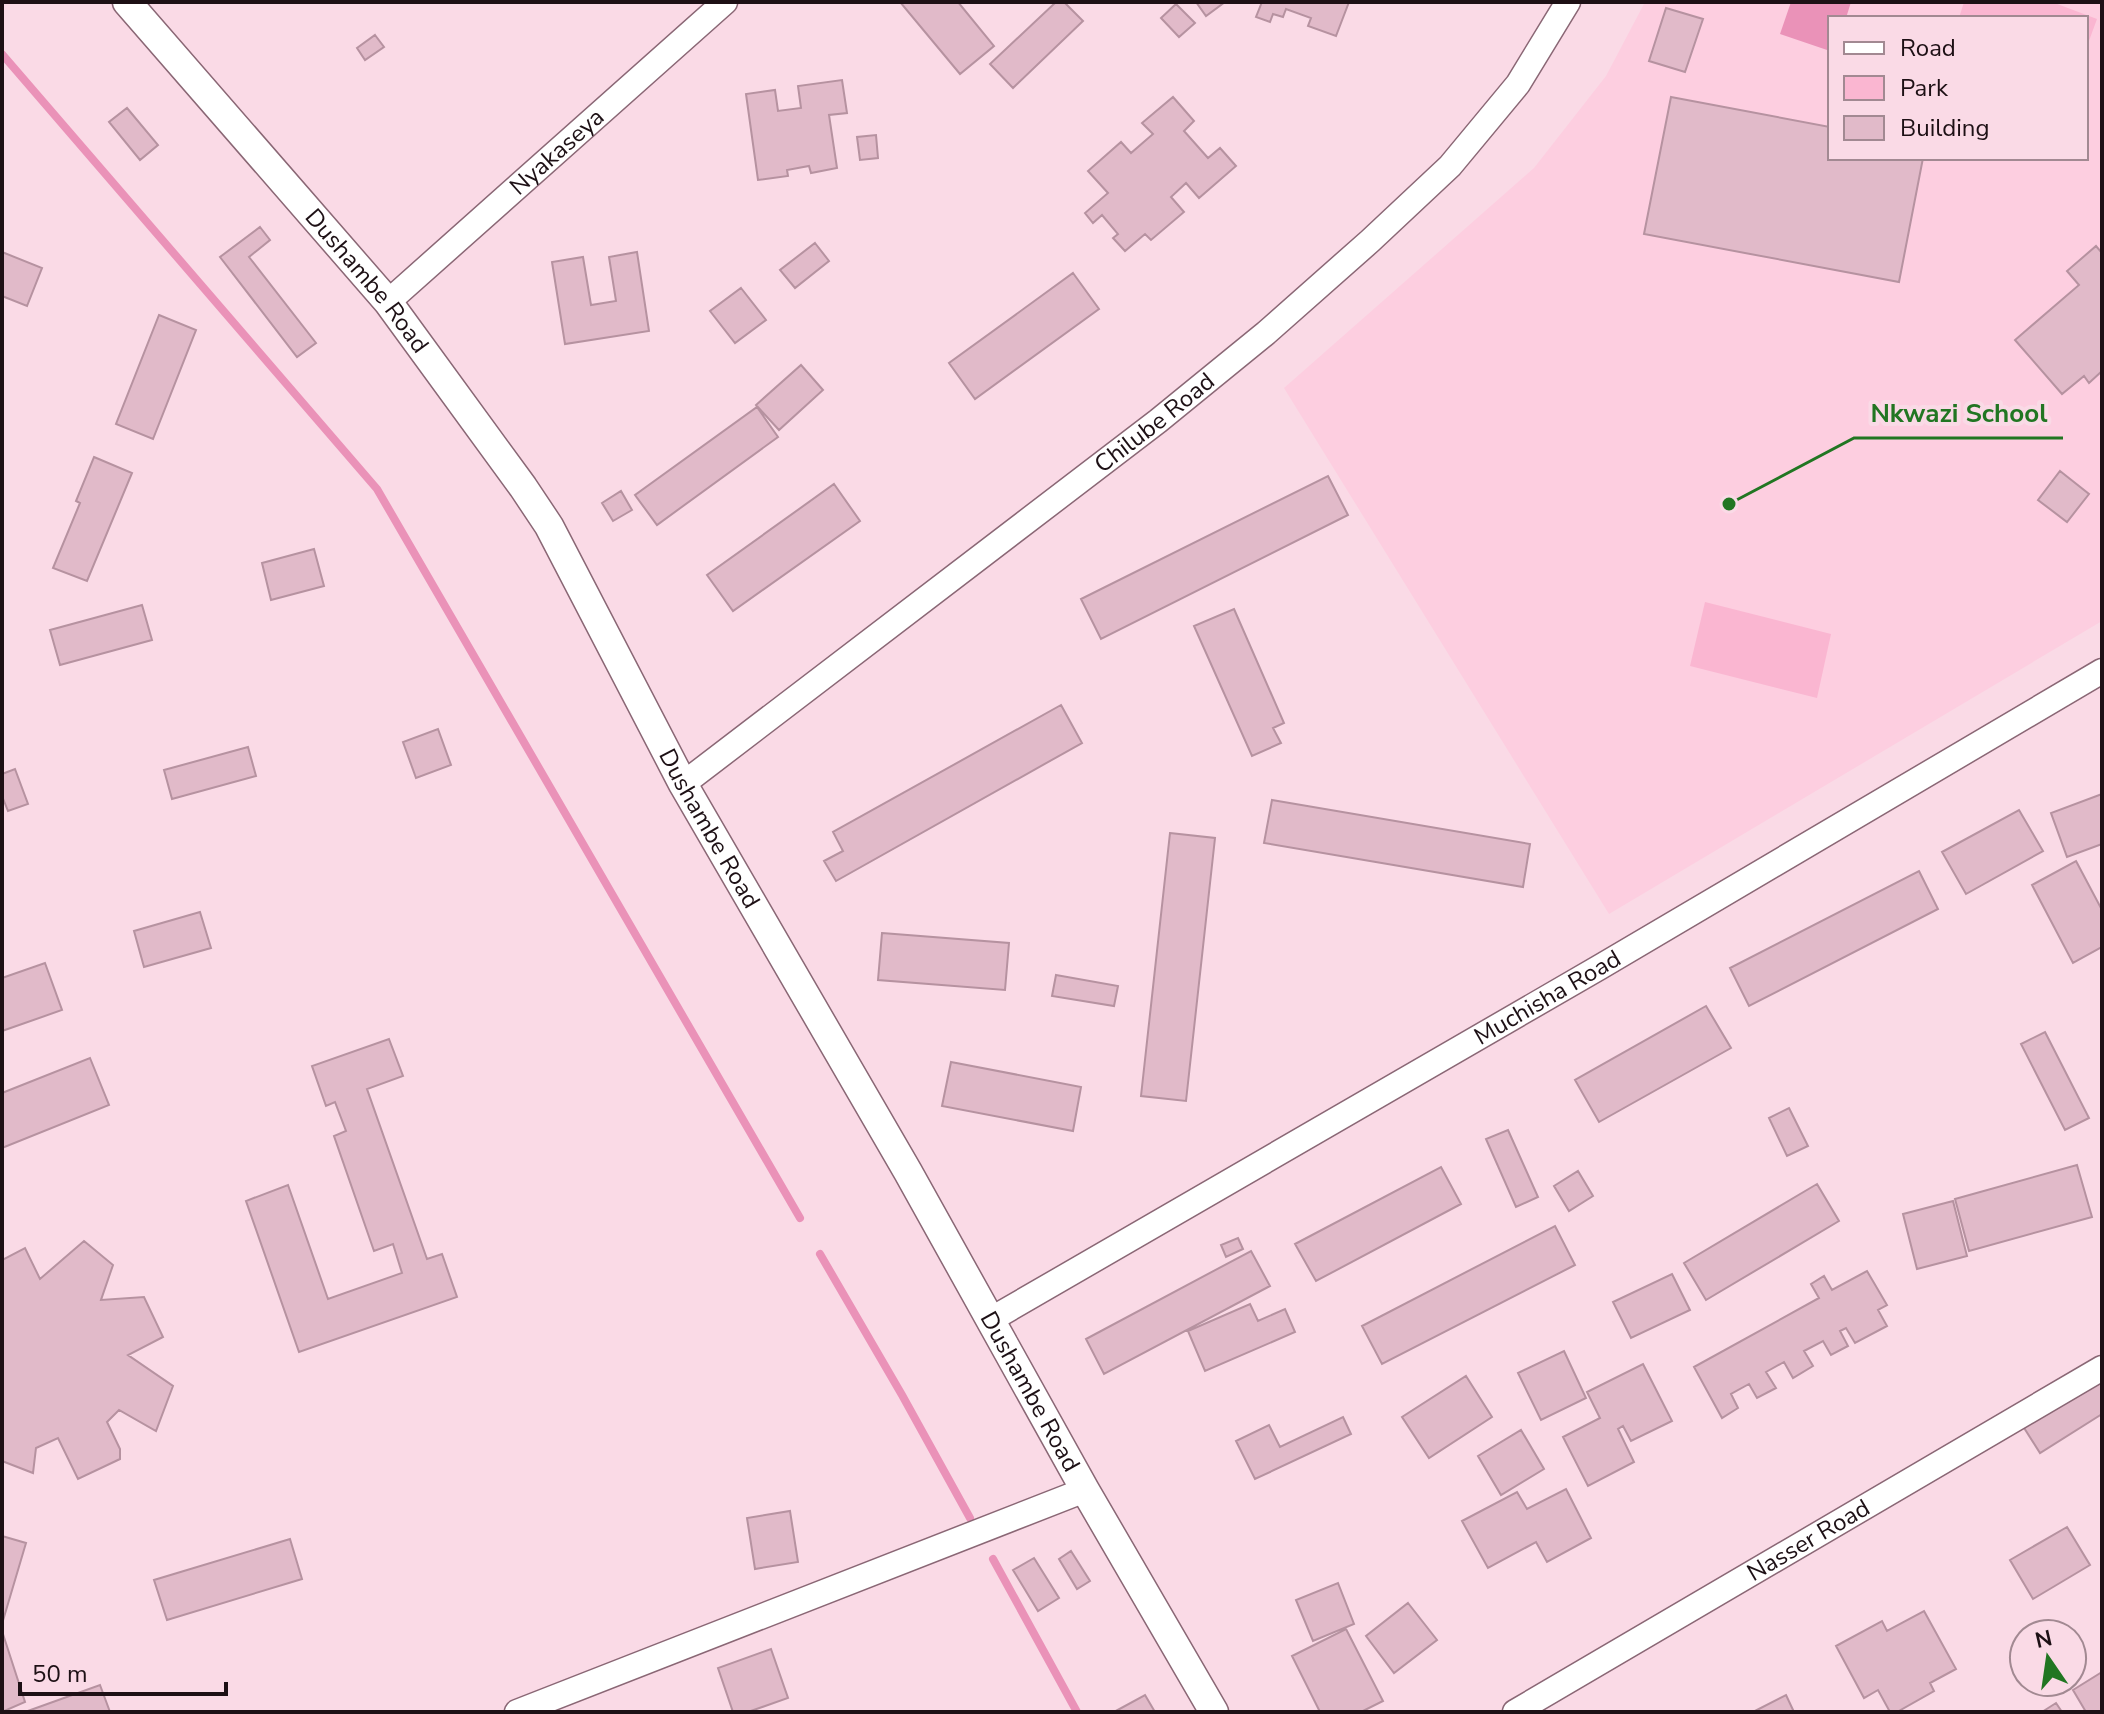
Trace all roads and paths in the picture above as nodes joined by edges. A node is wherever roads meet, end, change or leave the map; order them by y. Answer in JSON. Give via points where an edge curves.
{"nodes":[{"id":1,"x":127,"y":2,"type":"edge"},
{"id":2,"x":725,"y":2,"type":"edge"},
{"id":3,"x":1568,"y":2,"type":"edge"},
{"id":4,"x":388,"y":302,"type":"junction"},
{"id":5,"x":2102,"y":671,"type":"edge"},
{"id":6,"x":683,"y":784,"type":"junction"},
{"id":7,"x":990,"y":1320,"type":"junction"},
{"id":8,"x":2102,"y":1368,"type":"edge"},
{"id":9,"x":1085,"y":1490,"type":"junction"},
{"id":10,"x":517,"y":1712,"type":"edge"},
{"id":11,"x":1214,"y":1712,"type":"edge"},
{"id":12,"x":1515,"y":1712,"type":"edge"}],
"edges":[{"from":1,"to":4,"type":"street","name":"Dushambe Road"},
{"from":2,"to":4,"type":"street","name":"Nyakaseya"},
{"from":3,"to":6,"type":"street","name":"Chilube Road","via":[[1518,84],[1450,166],[1266,333]]},
{"from":4,"to":6,"type":"street","name":"Dushambe Road","via":[[549,526]]},
{"from":5,"to":7,"type":"street","name":"Muchisha Road"},
{"from":6,"to":7,"type":"street","name":"Dushambe Road"},
{"from":7,"to":9,"type":"street","name":"Dushambe Road"},
{"from":8,"to":12,"type":"street","name":"Nasser Road"},
{"from":9,"to":10,"type":"street"},
{"from":9,"to":11,"type":"street","name":"Dushambe Road"}]}
